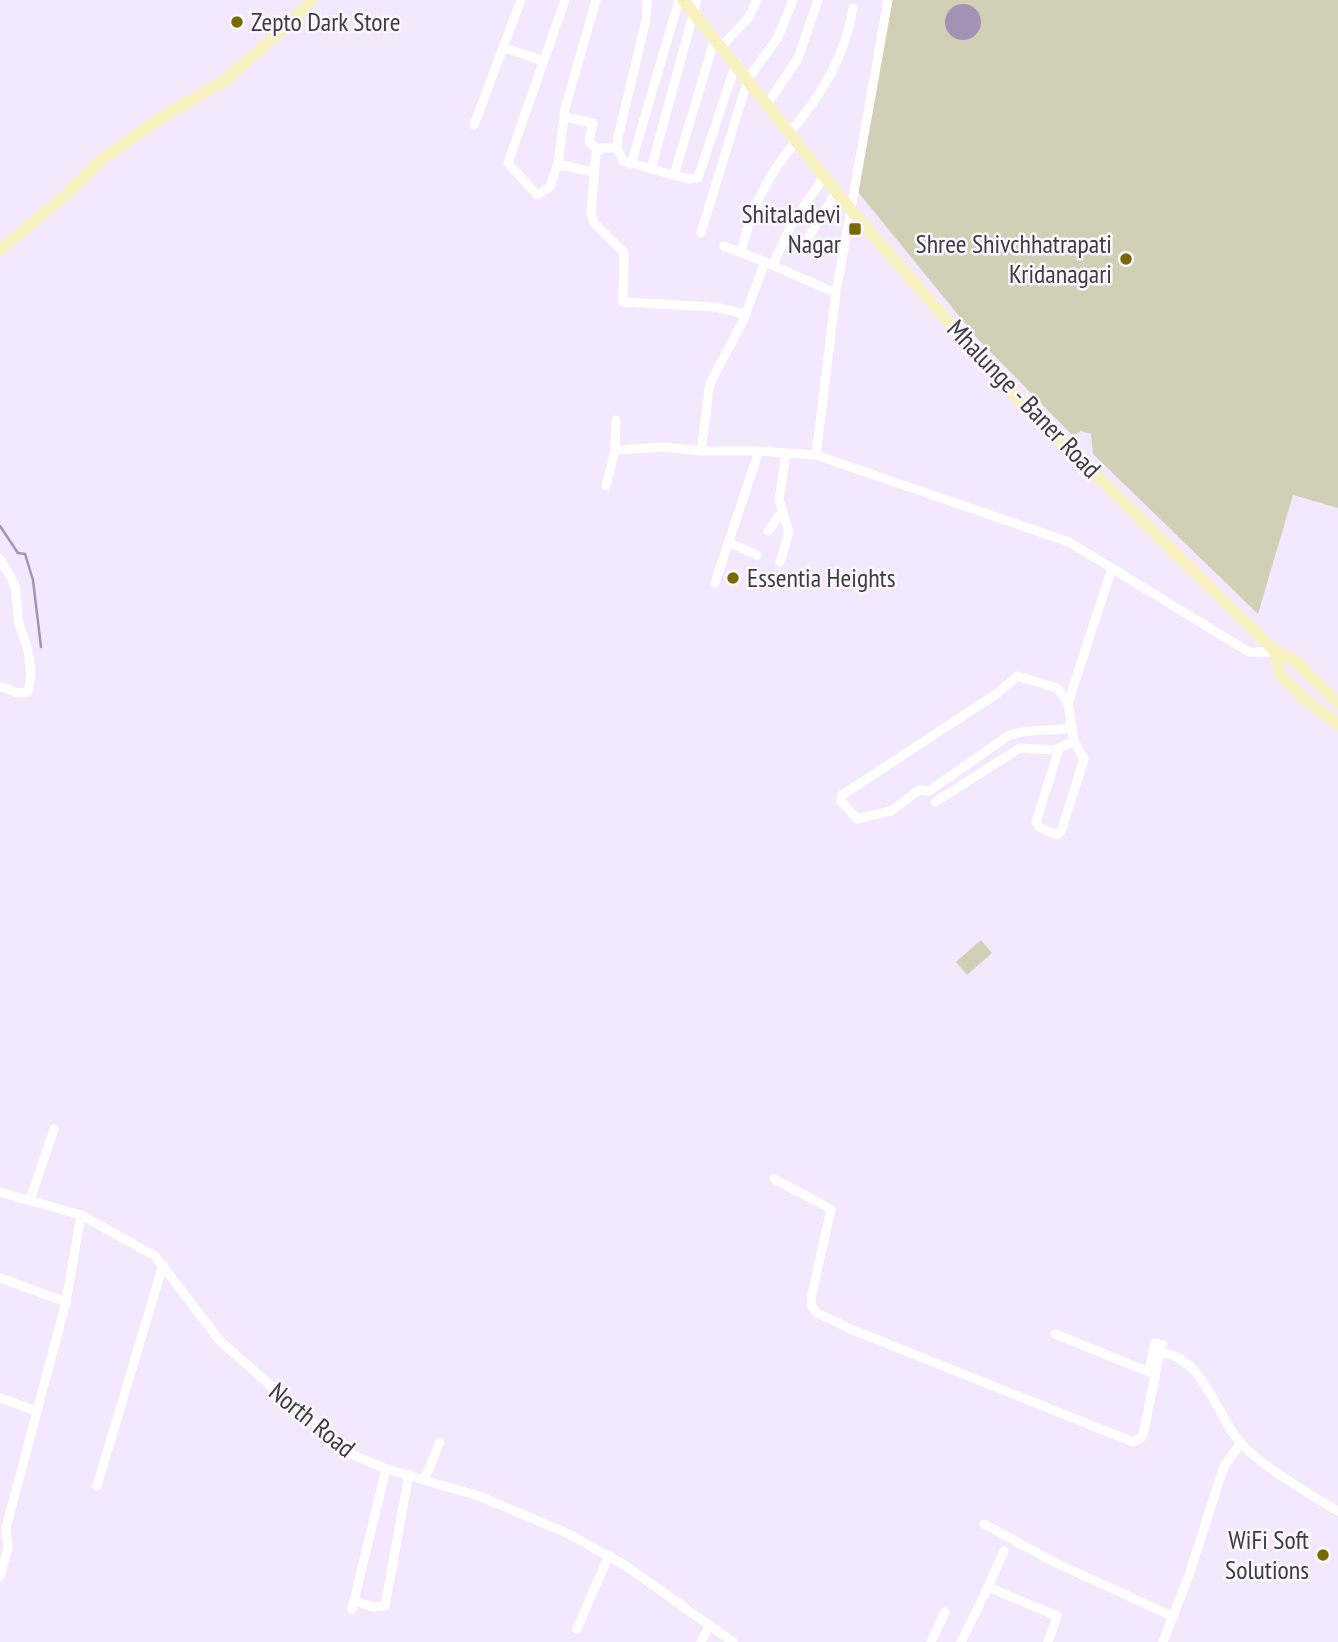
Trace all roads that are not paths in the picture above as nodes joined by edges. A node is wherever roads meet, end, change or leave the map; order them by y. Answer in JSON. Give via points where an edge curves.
{"nodes":[{"id":1,"x":311,"y":0,"type":"edge"},
{"id":2,"x":522,"y":0,"type":"edge"},
{"id":3,"x":565,"y":0,"type":"edge"},
{"id":4,"x":596,"y":0,"type":"edge"},
{"id":5,"x":647,"y":0,"type":"edge"},
{"id":6,"x":681,"y":0,"type":"edge"},
{"id":7,"x":697,"y":0,"type":"edge"},
{"id":8,"x":757,"y":0,"type":"edge"},
{"id":9,"x":793,"y":0,"type":"edge"},
{"id":10,"x":818,"y":0,"type":"edge"},
{"id":11,"x":888,"y":0,"type":"edge"},
{"id":12,"x":852,"y":8,"type":"dead end"},
{"id":13,"x":695,"y":15,"type":"junction"},
{"id":14,"x":718,"y":42,"type":"junction"},
{"id":15,"x":503,"y":47,"type":"junction"},
{"id":16,"x":543,"y":61,"type":"junction"},
{"id":17,"x":736,"y":63,"type":"junction"},
{"id":18,"x":748,"y":79,"type":"junction"},
{"id":19,"x":768,"y":103,"type":"junction"},
{"id":20,"x":564,"y":117,"type":"junction"},
{"id":21,"x":474,"y":125,"type":"dead end"},
{"id":22,"x":794,"y":136,"type":"junction"},
{"id":23,"x":617,"y":148,"type":"junction"},
{"id":24,"x":599,"y":150,"type":"junction"},
{"id":25,"x":631,"y":163,"type":"junction"},
{"id":26,"x":558,"y":164,"type":"junction"},
{"id":27,"x":651,"y":169,"type":"junction"},
{"id":28,"x":592,"y":172,"type":"junction"},
{"id":29,"x":674,"y":175,"type":"junction"},
{"id":30,"x":825,"y":176,"type":"junction"},
{"id":31,"x":837,"y":191,"type":"junction"},
{"id":32,"x":851,"y":210,"type":"junction"},
{"id":33,"x":701,"y":233,"type":"dead end"},
{"id":34,"x":805,"y":243,"type":"dead end"},
{"id":35,"x":723,"y":246,"type":"dead end"},
{"id":36,"x":0,"y":250,"type":"edge"},
{"id":37,"x":741,"y":253,"type":"junction"},
{"id":38,"x":769,"y":263,"type":"junction"},
{"id":39,"x":836,"y":293,"type":"junction"},
{"id":40,"x":745,"y":314,"type":"junction"},
{"id":41,"x":616,"y":420,"type":"dead end"},
{"id":42,"x":615,"y":450,"type":"junction"},
{"id":43,"x":759,"y":450,"type":"junction"},
{"id":44,"x":701,"y":451,"type":"junction"},
{"id":45,"x":786,"y":453,"type":"junction"},
{"id":46,"x":816,"y":455,"type":"junction"},
{"id":47,"x":606,"y":486,"type":"dead end"},
{"id":48,"x":782,"y":512,"type":"junction"},
{"id":49,"x":768,"y":531,"type":"dead end"},
{"id":50,"x":728,"y":542,"type":"junction"},
{"id":51,"x":757,"y":555,"type":"dead end"},
{"id":52,"x":0,"y":559,"type":"edge"},
{"id":53,"x":780,"y":562,"type":"dead end"},
{"id":54,"x":1112,"y":568,"type":"junction"},
{"id":55,"x":715,"y":583,"type":"dead end"},
{"id":56,"x":1276,"y":652,"type":"junction"},
{"id":57,"x":2,"y":687,"type":"dead end"},
{"id":58,"x":1068,"y":703,"type":"junction"},
{"id":59,"x":1338,"y":703,"type":"edge"},
{"id":60,"x":1338,"y":724,"type":"edge"},
{"id":61,"x":1072,"y":727,"type":"junction"},
{"id":62,"x":1074,"y":741,"type":"junction"},
{"id":63,"x":1059,"y":750,"type":"junction"},
{"id":64,"x":935,"y":802,"type":"dead end"},
{"id":65,"x":54,"y":1129,"type":"dead end"},
{"id":66,"x":774,"y":1179,"type":"dead end"},
{"id":67,"x":0,"y":1192,"type":"edge"},
{"id":68,"x":30,"y":1200,"type":"junction"},
{"id":69,"x":81,"y":1215,"type":"junction"},
{"id":70,"x":163,"y":1265,"type":"junction"},
{"id":71,"x":0,"y":1278,"type":"edge"},
{"id":72,"x":66,"y":1302,"type":"junction"},
{"id":73,"x":1055,"y":1335,"type":"dead end"},
{"id":74,"x":1163,"y":1345,"type":"dead end"},
{"id":75,"x":0,"y":1398,"type":"edge"},
{"id":76,"x":36,"y":1411,"type":"junction"},
{"id":77,"x":440,"y":1442,"type":"dead end"},
{"id":78,"x":1241,"y":1444,"type":"junction"},
{"id":79,"x":386,"y":1469,"type":"junction"},
{"id":80,"x":409,"y":1474,"type":"junction"},
{"id":81,"x":425,"y":1478,"type":"junction"},
{"id":82,"x":97,"y":1486,"type":"dead end"},
{"id":83,"x":1338,"y":1511,"type":"edge"},
{"id":84,"x":984,"y":1524,"type":"dead end"},
{"id":85,"x":1004,"y":1552,"type":"dead end"},
{"id":86,"x":609,"y":1555,"type":"junction"},
{"id":87,"x":0,"y":1576,"type":"edge"},
{"id":88,"x":988,"y":1587,"type":"junction"},
{"id":89,"x":945,"y":1612,"type":"dead end"},
{"id":90,"x":1174,"y":1617,"type":"junction"},
{"id":91,"x":709,"y":1627,"type":"junction"},
{"id":92,"x":577,"y":1629,"type":"dead end"},
{"id":93,"x":701,"y":1642,"type":"edge"},
{"id":94,"x":733,"y":1642,"type":"edge"},
{"id":95,"x":931,"y":1642,"type":"edge"},
{"id":96,"x":961,"y":1642,"type":"edge"},
{"id":97,"x":1048,"y":1642,"type":"edge"},
{"id":98,"x":1164,"y":1642,"type":"edge"}],
"edges":[{"from":1,"to":36,"type":"main road","via":[[224,81],[101,160]]},
{"from":2,"to":15,"type":"street"},
{"from":3,"to":16,"type":"street"},
{"from":4,"to":20,"type":"street"},
{"from":5,"to":23,"type":"street"},
{"from":6,"to":13,"type":"main road","name":"Mhalunge - Baner Road"},
{"from":6,"to":25,"type":"street"},
{"from":7,"to":13,"type":"street"},
{"from":8,"to":14,"type":"street","via":[[749,18]]},
{"from":9,"to":18,"type":"street","via":[[778,37]]},
{"from":10,"to":19,"type":"street","via":[[797,58]]},
{"from":11,"to":32,"type":"street"},
{"from":12,"to":22,"type":"street","via":[[843,51]]},
{"from":13,"to":14,"type":"main road","name":"Mhalunge - Baner Road"},
{"from":13,"to":27,"type":"street"},
{"from":14,"to":17,"type":"main road","name":"Mhalunge - Baner Road"},
{"from":14,"to":29,"type":"street"},
{"from":15,"to":16,"type":"street"},
{"from":15,"to":21,"type":"street"},
{"from":16,"to":26,"type":"street","via":[[508,163],[537,195],[550,187]]},
{"from":17,"to":18,"type":"main road","name":"Mhalunge - Baner Road"},
{"from":17,"to":29,"type":"street","via":[[700,174],[694,180]]},
{"from":18,"to":19,"type":"main road","name":"Mhalunge - Baner Road"},
{"from":18,"to":33,"type":"street"},
{"from":19,"to":22,"type":"main road","name":"Mhalunge - Baner Road"},
{"from":20,"to":24,"type":"street","via":[[593,122],[589,142]]},
{"from":20,"to":26,"type":"street"},
{"from":22,"to":30,"type":"main road","name":"Mhalunge - Baner Road"},
{"from":22,"to":37,"type":"street","via":[[761,193]]},
{"from":23,"to":24,"type":"street"},
{"from":23,"to":25,"type":"street","via":[[623,161]]},
{"from":24,"to":28,"type":"street"},
{"from":25,"to":27,"type":"street"},
{"from":26,"to":28,"type":"street"},
{"from":27,"to":29,"type":"street"},
{"from":28,"to":40,"type":"street","via":[[592,219],[624,253],[624,303],[715,307]]},
{"from":30,"to":31,"type":"main road","name":"Mhalunge - Baner Road"},
{"from":30,"to":38,"type":"street"},
{"from":31,"to":32,"type":"main road","name":"Mhalunge - Baner Road"},
{"from":31,"to":34,"type":"street"},
{"from":32,"to":39,"type":"street"},
{"from":32,"to":56,"type":"main road","name":"Mhalunge - Baner Road","via":[[999,380]]},
{"from":35,"to":37,"type":"street"},
{"from":37,"to":38,"type":"street"},
{"from":38,"to":39,"type":"street"},
{"from":38,"to":40,"type":"street"},
{"from":39,"to":46,"type":"street"},
{"from":40,"to":44,"type":"street","via":[[710,383]]},
{"from":41,"to":42,"type":"street"},
{"from":42,"to":44,"type":"street","via":[[664,447]]},
{"from":42,"to":47,"type":"street"},
{"from":43,"to":44,"type":"street"},
{"from":43,"to":45,"type":"street"},
{"from":43,"to":50,"type":"street"},
{"from":45,"to":46,"type":"street"},
{"from":45,"to":48,"type":"street","via":[[779,500]]},
{"from":46,"to":54,"type":"street","via":[[1069,542]]},
{"from":48,"to":49,"type":"street"},
{"from":48,"to":53,"type":"street","via":[[789,533]]},
{"from":50,"to":51,"type":"street"},
{"from":50,"to":55,"type":"street"},
{"from":52,"to":57,"type":"street","via":[[15,585],[31,674],[28,692]]},
{"from":54,"to":56,"type":"street","via":[[1249,652]]},
{"from":54,"to":58,"type":"street"},
{"from":56,"to":59,"type":"main road","name":"Mhalunge - Baner Road","via":[[1293,659]]},
{"from":56,"to":60,"type":"main road","name":"Mhalunge - Baner Road","via":[[1280,675]]},
{"from":58,"to":61,"type":"street"},
{"from":58,"to":61,"type":"street","via":[[1058,688],[1017,677],[842,795],[841,801],[856,820],[891,811],[919,790],[929,791],[1008,736]]},
{"from":61,"to":62,"type":"street"},
{"from":62,"to":63,"type":"street"},
{"from":62,"to":63,"type":"street","via":[[1083,753],[1084,765],[1057,835],[1036,822]]},
{"from":63,"to":64,"type":"street","via":[[1020,748]]},
{"from":65,"to":68,"type":"street"},
{"from":66,"to":78,"type":"street","via":[[831,1209],[812,1294],[811,1306],[817,1312],[1133,1442],[1144,1430],[1160,1352],[1173,1354],[1187,1362],[1207,1387]]},
{"from":67,"to":68,"type":"street","name":"North Road"},
{"from":68,"to":69,"type":"street","name":"North Road"},
{"from":69,"to":70,"type":"street","name":"North Road","via":[[155,1256]]},
{"from":69,"to":72,"type":"street"},
{"from":70,"to":79,"type":"street","name":"North Road","via":[[233,1354],[346,1452]]},
{"from":70,"to":82,"type":"street"},
{"from":71,"to":72,"type":"street"},
{"from":72,"to":76,"type":"street"},
{"from":73,"to":74,"type":"street","via":[[1149,1372],[1155,1343]]},
{"from":75,"to":76,"type":"street"},
{"from":76,"to":87,"type":"street","via":[[6,1528],[8,1546]]},
{"from":77,"to":81,"type":"street"},
{"from":78,"to":83,"type":"street"},
{"from":78,"to":90,"type":"street","via":[[1224,1466]]},
{"from":79,"to":80,"type":"street","name":"North Road"},
{"from":79,"to":80,"type":"street","via":[[353,1605],[385,1606]]},
{"from":80,"to":81,"type":"street","name":"North Road"},
{"from":81,"to":86,"type":"street","name":"North Road","via":[[530,1515]]},
{"from":84,"to":90,"type":"street"},
{"from":85,"to":88,"type":"street"},
{"from":86,"to":91,"type":"street","name":"North Road"},
{"from":86,"to":92,"type":"street"},
{"from":88,"to":96,"type":"street"},
{"from":88,"to":97,"type":"street","via":[[1057,1616]]},
{"from":89,"to":95,"type":"street"},
{"from":90,"to":98,"type":"street"},
{"from":91,"to":93,"type":"street"},
{"from":91,"to":94,"type":"street","name":"North Road"}]}
